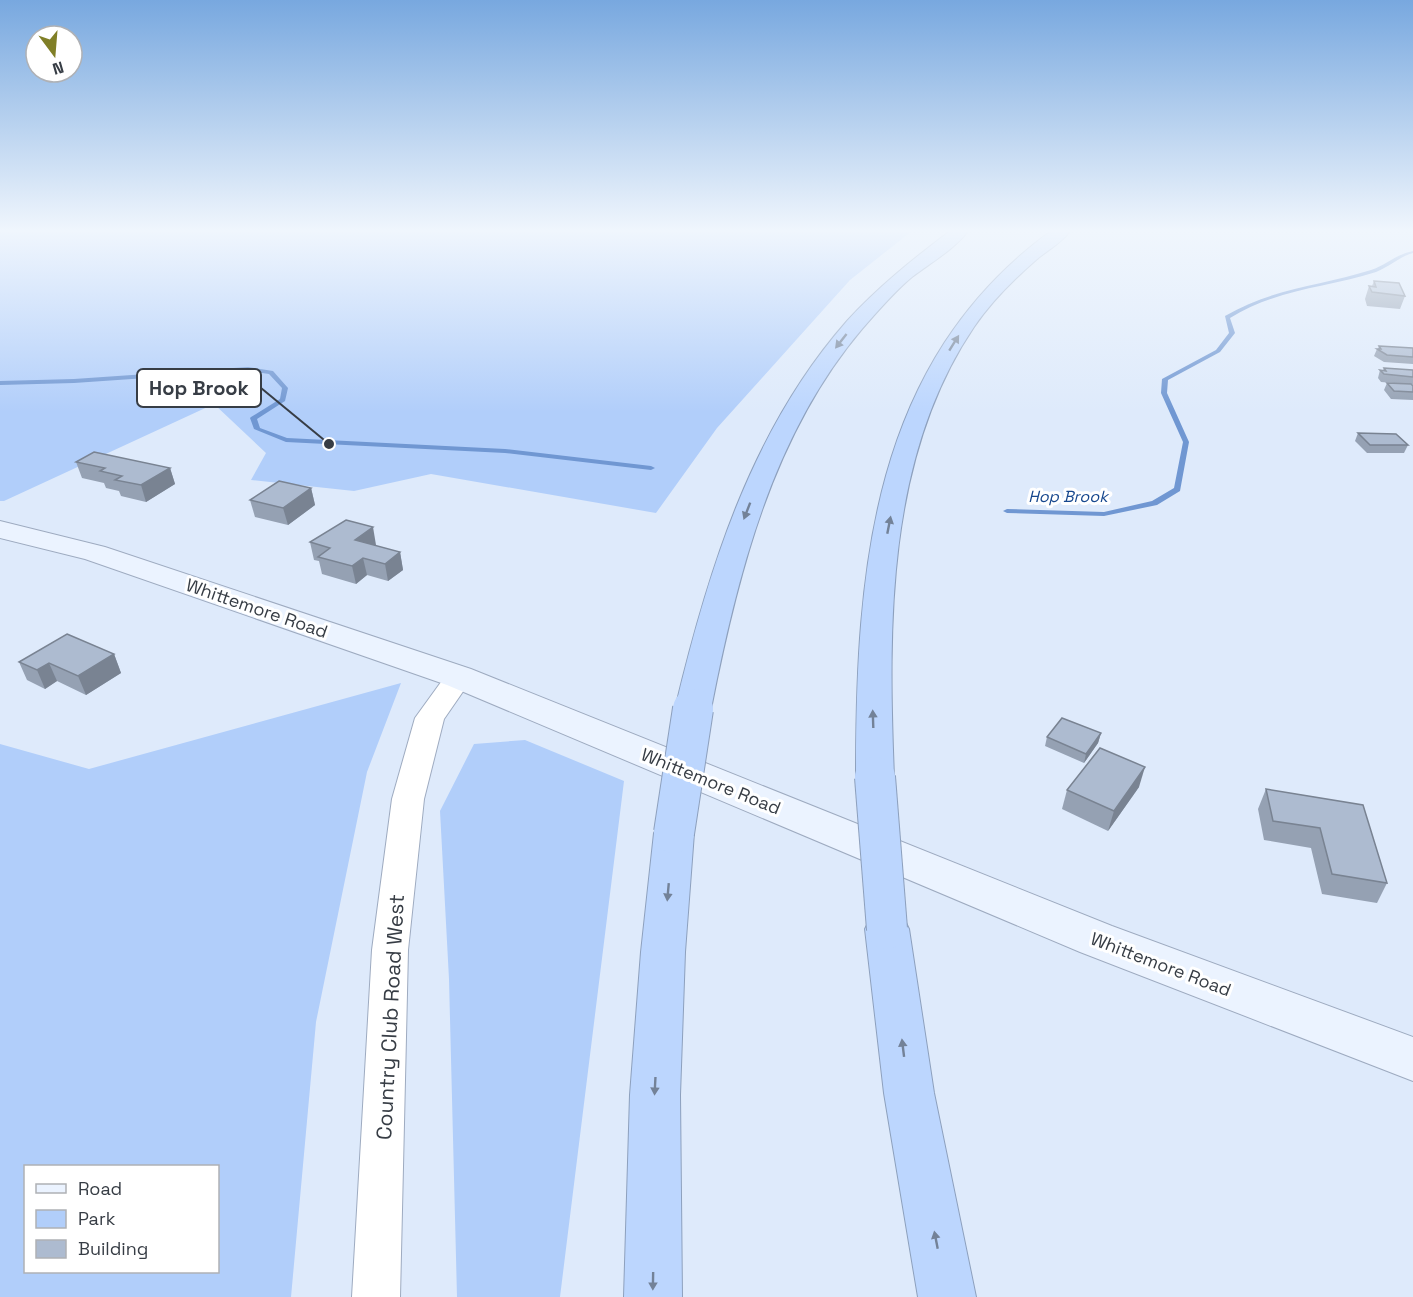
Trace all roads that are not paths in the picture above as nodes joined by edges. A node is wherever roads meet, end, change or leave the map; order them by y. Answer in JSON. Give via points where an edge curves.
{"nodes":[{"id":1,"x":887,"y":292,"type":"edge"},
{"id":2,"x":994,"y":292,"type":"edge"},
{"id":3,"x":0,"y":529,"type":"edge"},
{"id":4,"x":459,"y":677,"type":"junction"},
{"id":5,"x":1413,"y":1059,"type":"edge"},
{"id":6,"x":376,"y":1297,"type":"edge"},
{"id":7,"x":653,"y":1297,"type":"edge"},
{"id":8,"x":947,"y":1297,"type":"edge"}],
"edges":[{"from":1,"to":7,"type":"highway","one_way":true,"bridge":true,"via":[[853,326],[804,393],[780,434],[736,542],[714,612],[693,709],[674,833],[663,952],[655,1095]]},
{"from":8,"to":2,"type":"highway","one_way":true,"bridge":true,"via":[[909,1092],[887,929],[875,777],[875,628],[882,558],[901,470],[921,407],[943,361],[975,312]]},
{"from":3,"to":4,"type":"main road","name":"Whittemore Road","via":[[95,553]]},
{"from":4,"to":5,"type":"main road","name":"Whittemore Road","via":[[1096,939]]},
{"from":4,"to":6,"type":"street","name":"Country Club Road West","via":[[430,718],[408,799],[390,950]]}]}
